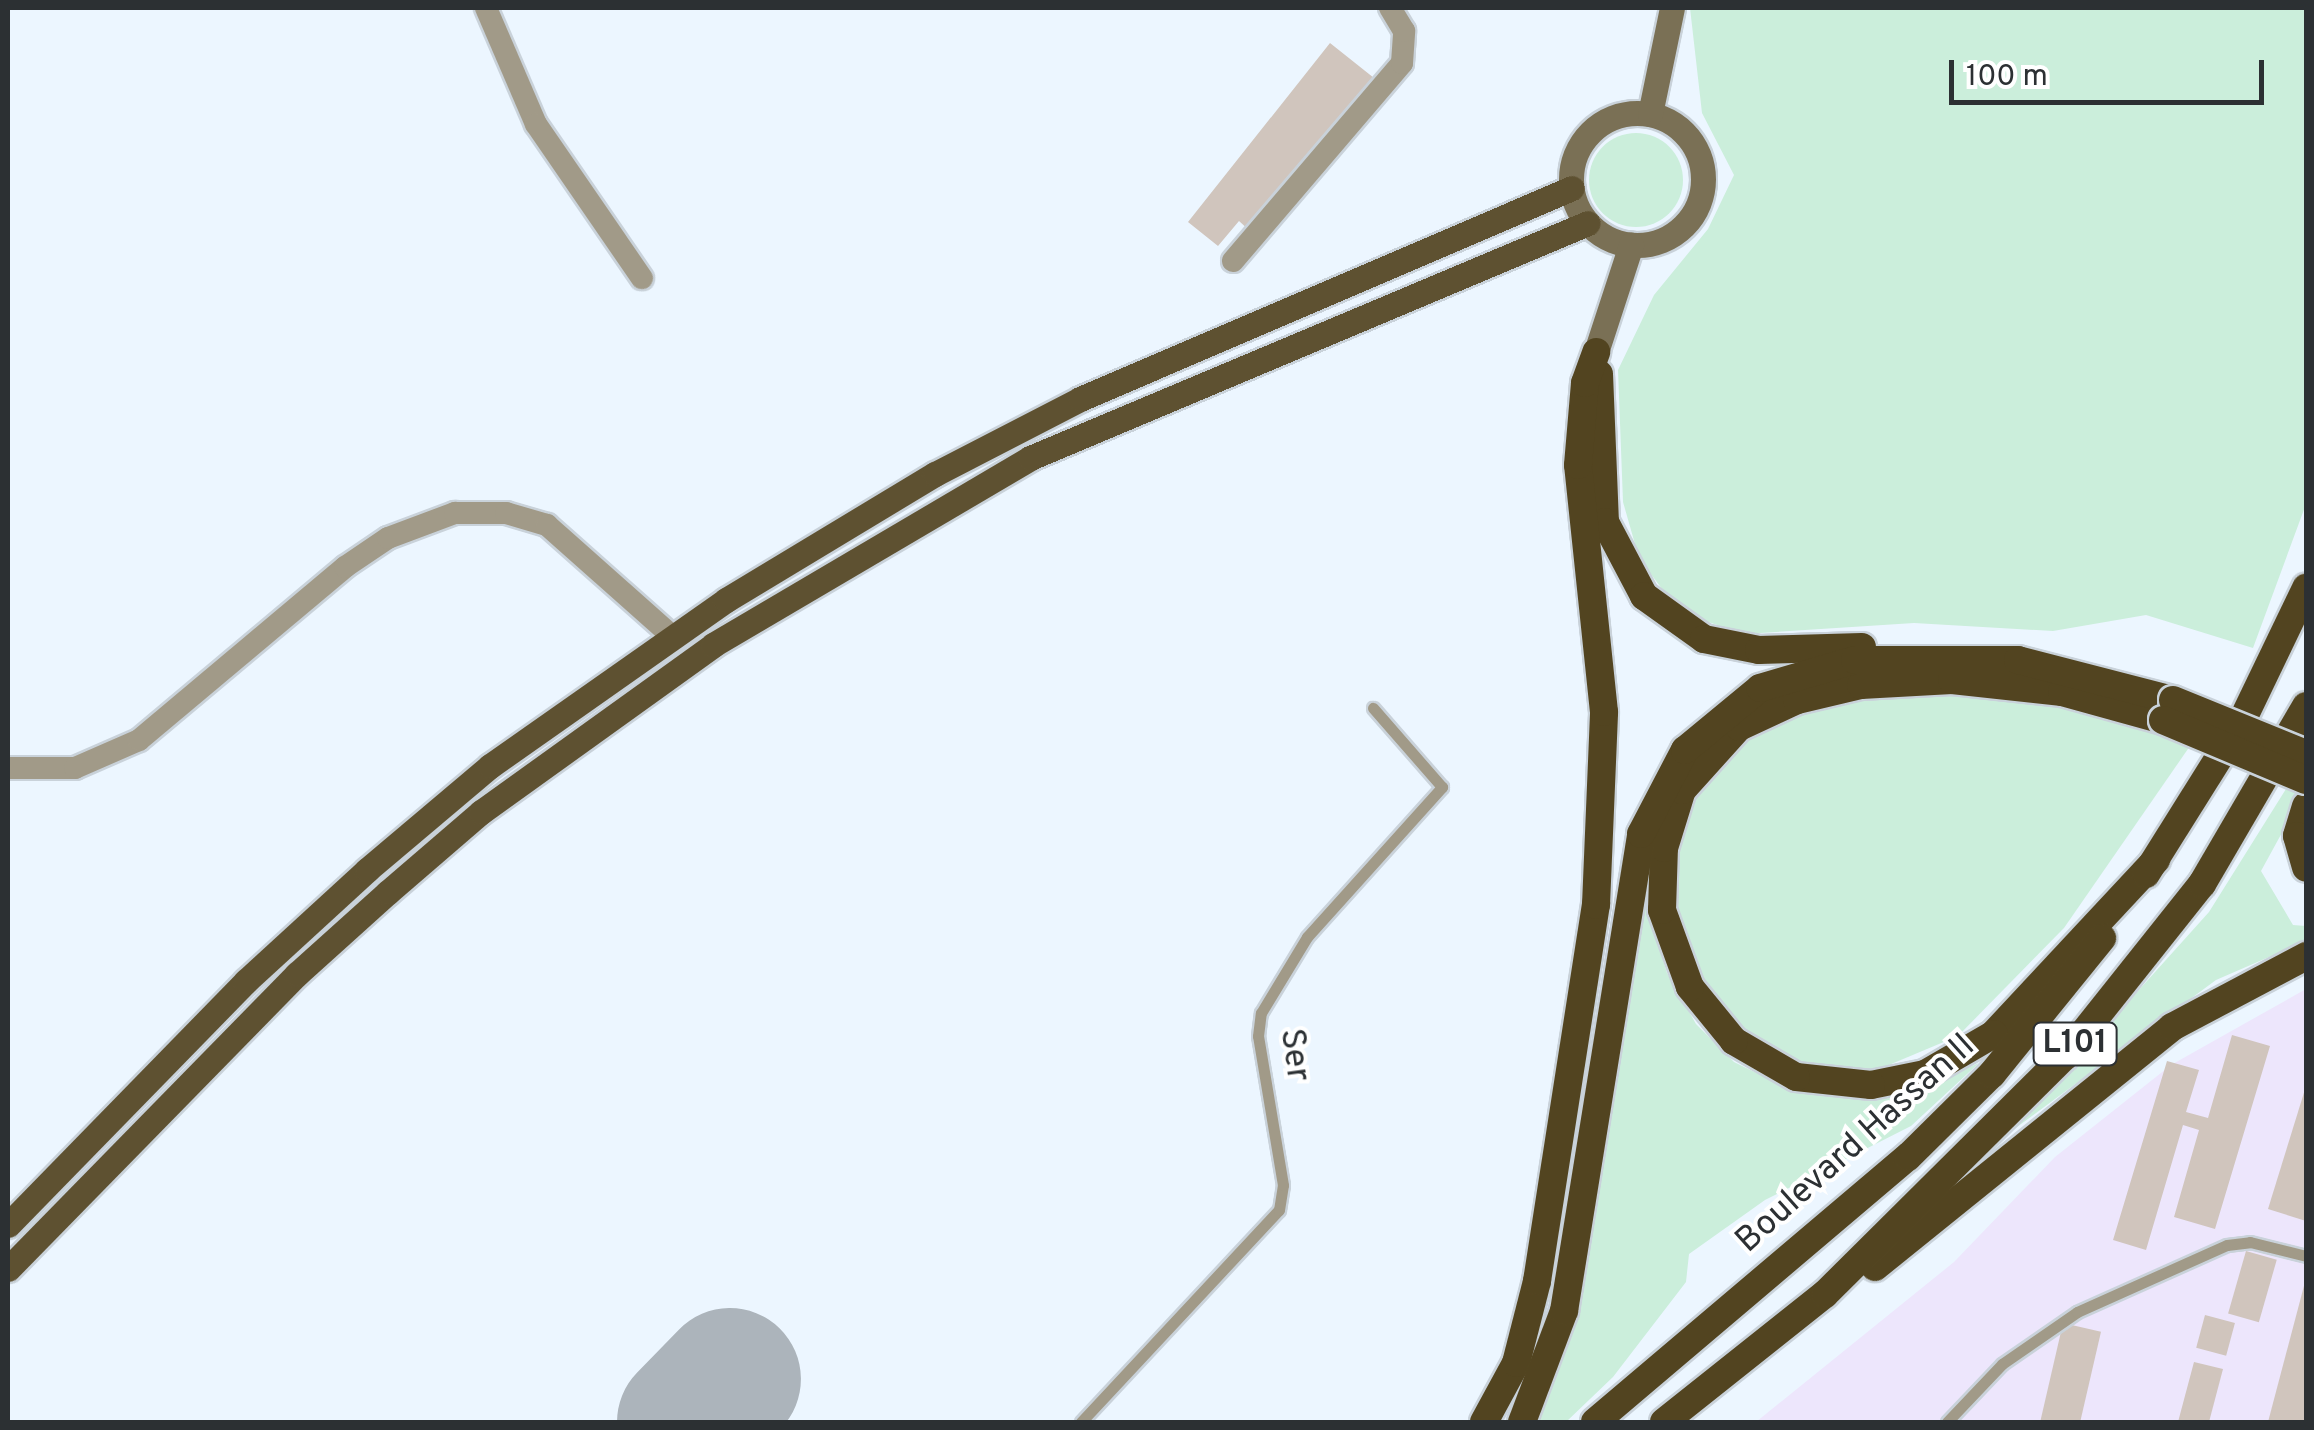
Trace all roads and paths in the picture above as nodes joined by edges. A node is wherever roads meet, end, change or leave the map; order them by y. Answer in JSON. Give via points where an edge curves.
{"nodes":[{"id":1,"x":486,"y":8,"type":"edge"},
{"id":2,"x":1390,"y":8,"type":"edge"},
{"id":3,"x":1672,"y":8,"type":"edge"},
{"id":4,"x":1650,"y":114,"type":"junction"},
{"id":5,"x":1572,"y":188,"type":"junction"},
{"id":6,"x":1588,"y":223,"type":"junction"},
{"id":7,"x":1630,"y":245,"type":"junction"},
{"id":8,"x":1233,"y":261,"type":"dead end"},
{"id":9,"x":642,"y":278,"type":"dead end"},
{"id":10,"x":1596,"y":352,"type":"junction"},
{"id":11,"x":2306,"y":588,"type":"edge"},
{"id":12,"x":672,"y":636,"type":"junction"},
{"id":13,"x":1917,"y":655,"type":"junction"},
{"id":14,"x":2306,"y":706,"type":"edge"},
{"id":15,"x":1373,"y":708,"type":"dead end"},
{"id":16,"x":2168,"y":710,"type":"junction"},
{"id":17,"x":2294,"y":756,"type":"edge"},
{"id":18,"x":8,"y":768,"type":"edge"},
{"id":19,"x":2306,"y":780,"type":"edge"},
{"id":20,"x":2306,"y":806,"type":"edge"},
{"id":21,"x":2156,"y":860,"type":"junction"},
{"id":22,"x":2306,"y":868,"type":"edge"},
{"id":23,"x":2306,"y":956,"type":"edge"},
{"id":24,"x":8,"y":1225,"type":"edge"},
{"id":25,"x":2306,"y":1256,"type":"edge"},
{"id":26,"x":8,"y":1269,"type":"edge"},
{"id":27,"x":1826,"y":1294,"type":"junction"},
{"id":28,"x":1082,"y":1422,"type":"edge"},
{"id":29,"x":1484,"y":1422,"type":"edge"},
{"id":30,"x":1522,"y":1422,"type":"edge"},
{"id":31,"x":1595,"y":1422,"type":"edge"},
{"id":32,"x":1664,"y":1422,"type":"edge"},
{"id":33,"x":1947,"y":1422,"type":"edge"}],
"edges":[{"from":1,"to":9,"type":"street","via":[[536,124]]},
{"from":2,"to":8,"type":"street","via":[[1404,31],[1402,63]]},
{"from":3,"to":4,"type":"main road"},
{"from":4,"to":5,"type":"main road","via":[[1619,116],[1592,130],[1572,167]]},
{"from":4,"to":7,"type":"main road","via":[[1669,121],[1696,150],[1702,189],[1670,237]]},
{"from":5,"to":6,"type":"main road"},
{"from":5,"to":12,"type":"main road","via":[[1051,414],[864,514]]},
{"from":6,"to":7,"type":"main road"},
{"from":6,"to":26,"type":"main road","via":[[1048,449],[910,522],[713,644],[481,812],[375,904]]},
{"from":7,"to":10,"type":"main road"},
{"from":10,"to":13,"type":"highway","via":[[1604,522],[1644,596],[1704,639],[1734,646]]},
{"from":10,"to":29,"type":"highway","via":[[1585,382],[1578,465],[1604,712],[1596,906],[1533,1298],[1516,1363]]},
{"from":11,"to":21,"type":"highway","name":"Boulevard Hassan II","via":[[2232,738]]},
{"from":12,"to":18,"type":"street","via":[[547,525],[506,513],[455,514],[388,538],[345,567],[123,749],[75,768]]},
{"from":12,"to":24,"type":"main road","via":[[490,766],[367,870],[246,981]]},
{"from":13,"to":16,"type":"highway","via":[[2048,665]]},
{"from":13,"to":30,"type":"highway","via":[[1855,660],[1760,688],[1698,736],[1659,788],[1631,879],[1564,1311]]},
{"from":14,"to":17,"type":"highway"},
{"from":15,"to":28,"type":"lane","name":"Ser","via":[[1442,787],[1307,937],[1261,1014],[1258,1036],[1283,1184],[1278,1210]]},
{"from":16,"to":17,"type":"highway","bridge":true},
{"from":16,"to":19,"type":"highway","bridge":true},
{"from":16,"to":21,"type":"highway","via":[[1952,680],[1861,685],[1796,700],[1729,735],[1682,790],[1664,848],[1662,910],[1690,987],[1734,1042],[1796,1077],[1871,1086],[1925,1074],[1994,1034]]},
{"from":17,"to":27,"type":"highway","number":"L101","via":[[2065,1056]]},
{"from":20,"to":22,"type":"highway","via":[[2297,836]]},
{"from":21,"to":31,"type":"highway","name":"Boulevard Hassan II","via":[[1992,1074],[1908,1157]]},
{"from":23,"to":27,"type":"highway","via":[[2172,1027],[1876,1265]]},
{"from":25,"to":33,"type":"lane","via":[[2250,1242],[2226,1246],[2077,1312],[2002,1364]]},
{"from":27,"to":32,"type":"highway","number":"L101"}]}
